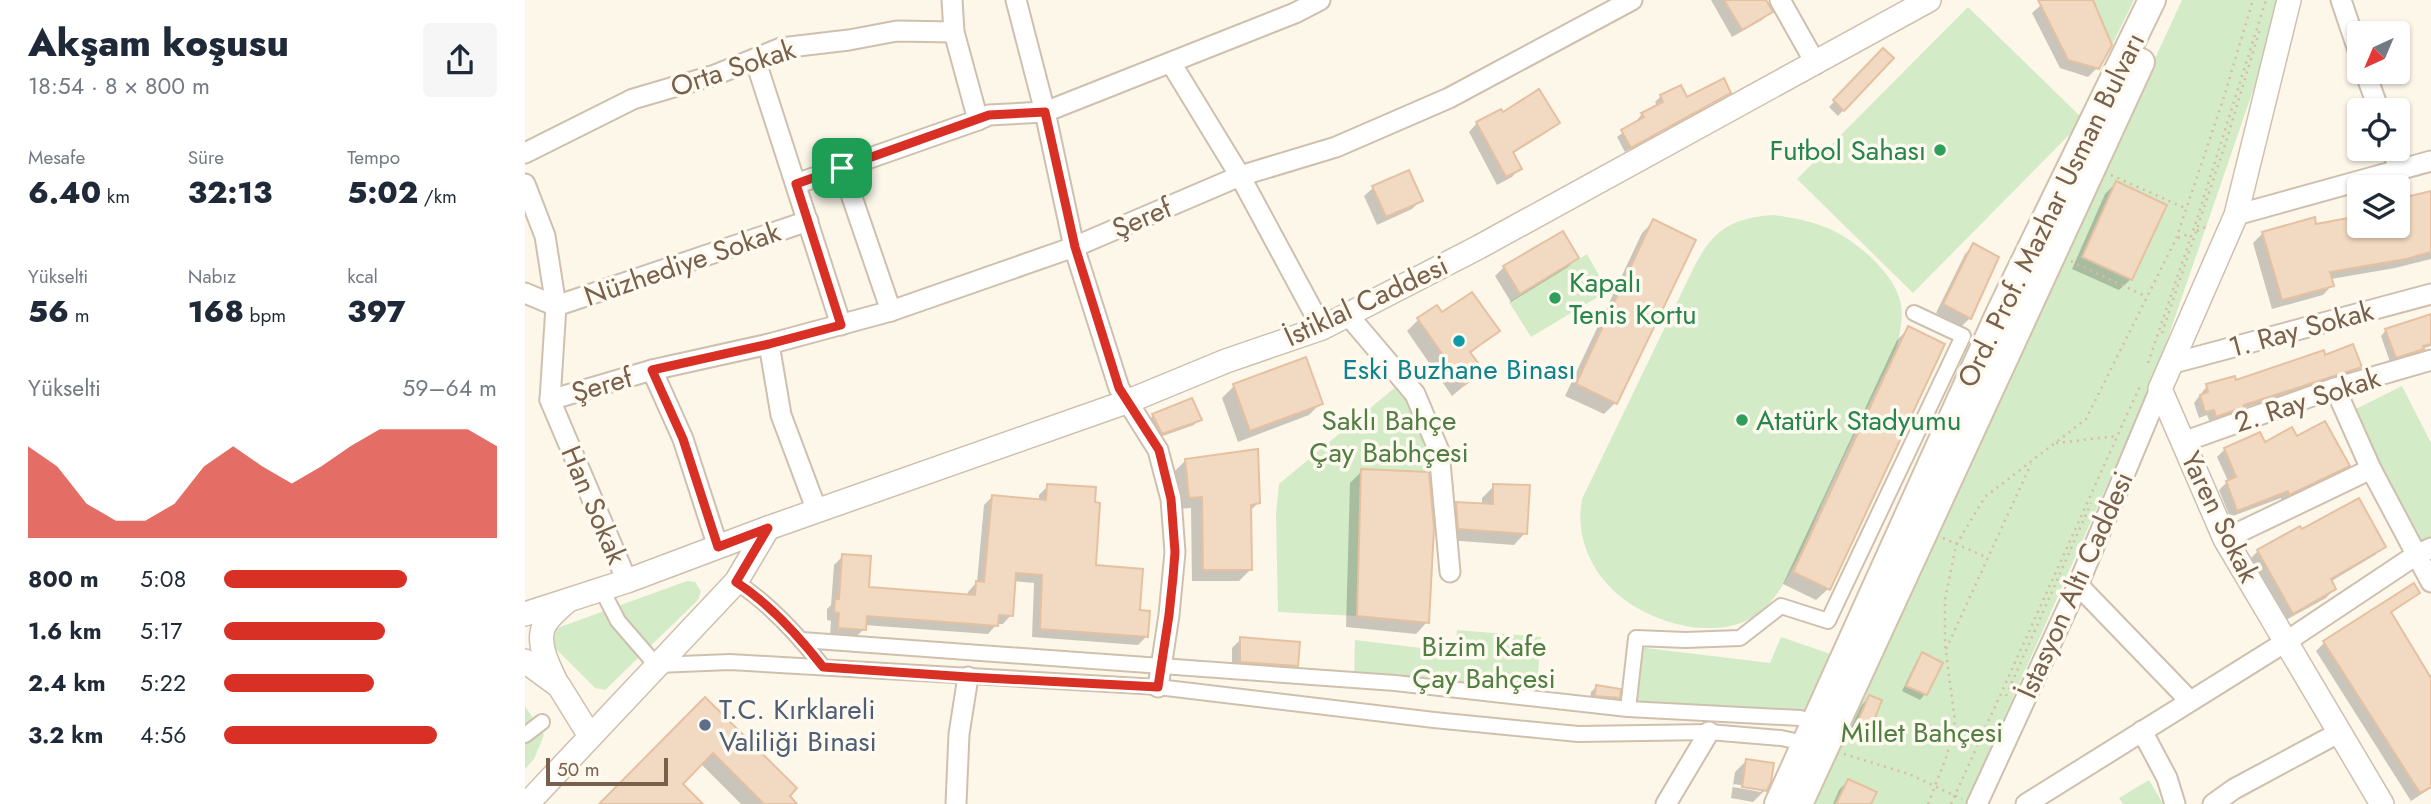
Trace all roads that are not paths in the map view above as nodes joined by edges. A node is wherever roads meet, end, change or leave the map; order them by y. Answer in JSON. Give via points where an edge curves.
{"nodes":[{"id":1,"x":953,"y":0,"type":"edge"},
{"id":2,"x":1016,"y":0,"type":"edge"},
{"id":3,"x":1320,"y":0,"type":"edge"},
{"id":4,"x":1632,"y":0,"type":"edge"},
{"id":5,"x":1780,"y":0,"type":"edge"},
{"id":6,"x":1929,"y":0,"type":"edge"},
{"id":7,"x":2152,"y":0,"type":"edge"},
{"id":8,"x":2169,"y":0,"type":"edge"},
{"id":9,"x":2288,"y":0,"type":"edge"},
{"id":10,"x":2341,"y":0,"type":"edge"},
{"id":11,"x":2348,"y":21,"type":"edge"},
{"id":12,"x":954,"y":32,"type":"junction"},
{"id":13,"x":755,"y":59,"type":"junction"},
{"id":14,"x":1171,"y":63,"type":"junction"},
{"id":15,"x":1816,"y":64,"type":"junction"},
{"id":16,"x":1045,"y":112,"type":"junction"},
{"id":17,"x":978,"y":120,"type":"junction"},
{"id":18,"x":525,"y":153,"type":"edge"},
{"id":19,"x":2396,"y":161,"type":"edge"},
{"id":20,"x":2431,"y":161,"type":"edge"},
{"id":21,"x":842,"y":168,"type":"junction"},
{"id":22,"x":2399,"y":169,"type":"junction"},
{"id":23,"x":1240,"y":176,"type":"junction"},
{"id":24,"x":525,"y":184,"type":"edge"},
{"id":25,"x":796,"y":184,"type":"junction"},
{"id":26,"x":2236,"y":215,"type":"junction"},
{"id":27,"x":808,"y":221,"type":"junction"},
{"id":28,"x":1075,"y":247,"type":"junction"},
{"id":29,"x":525,"y":293,"type":"edge"},
{"id":30,"x":2431,"y":293,"type":"edge"},
{"id":31,"x":556,"y":306,"type":"junction"},
{"id":32,"x":891,"y":312,"type":"junction"},
{"id":33,"x":1914,"y":313,"type":"dead end"},
{"id":34,"x":1348,"y":315,"type":"junction"},
{"id":35,"x":841,"y":325,"type":"junction"},
{"id":36,"x":1322,"y":328,"type":"junction"},
{"id":37,"x":769,"y":344,"type":"junction"},
{"id":38,"x":2431,"y":360,"type":"edge"},
{"id":39,"x":652,"y":370,"type":"junction"},
{"id":40,"x":2153,"y":373,"type":"junction"},
{"id":41,"x":2335,"y":388,"type":"junction"},
{"id":42,"x":550,"y":400,"type":"junction"},
{"id":43,"x":1129,"y":401,"type":"junction"},
{"id":44,"x":2183,"y":442,"type":"junction"},
{"id":45,"x":2371,"y":469,"type":"junction"},
{"id":46,"x":817,"y":511,"type":"junction"},
{"id":47,"x":768,"y":528,"type":"junction"},
{"id":48,"x":2225,"y":539,"type":"junction"},
{"id":49,"x":718,"y":547,"type":"junction"},
{"id":50,"x":2423,"y":552,"type":"edge"},
{"id":51,"x":1450,"y":572,"type":"dead end"},
{"id":52,"x":627,"y":581,"type":"junction"},
{"id":53,"x":736,"y":582,"type":"junction"},
{"id":54,"x":2431,"y":582,"type":"edge"},
{"id":55,"x":2078,"y":585,"type":"junction"},
{"id":56,"x":602,"y":590,"type":"junction"},
{"id":57,"x":567,"y":601,"type":"junction"},
{"id":58,"x":525,"y":613,"type":"edge"},
{"id":59,"x":802,"y":640,"type":"junction"},
{"id":60,"x":2287,"y":641,"type":"junction"},
{"id":61,"x":525,"y":661,"type":"edge"},
{"id":62,"x":1161,"y":664,"type":"junction"},
{"id":63,"x":656,"y":665,"type":"junction"},
{"id":64,"x":823,"y":667,"type":"junction"},
{"id":65,"x":968,"y":677,"type":"junction"},
{"id":66,"x":559,"y":686,"type":"junction"},
{"id":67,"x":1158,"y":687,"type":"junction"},
{"id":68,"x":2190,"y":702,"type":"junction"},
{"id":69,"x":1628,"y":709,"type":"junction"},
{"id":70,"x":542,"y":722,"type":"dead end"},
{"id":71,"x":2142,"y":731,"type":"junction"},
{"id":72,"x":2340,"y":732,"type":"junction"},
{"id":73,"x":1709,"y":733,"type":"junction"},
{"id":74,"x":525,"y":735,"type":"edge"},
{"id":75,"x":1818,"y":735,"type":"junction"},
{"id":76,"x":590,"y":736,"type":"junction"},
{"id":77,"x":1968,"y":801,"type":"edge"},
{"id":78,"x":527,"y":804,"type":"edge"},
{"id":79,"x":956,"y":804,"type":"edge"},
{"id":80,"x":1665,"y":804,"type":"edge"},
{"id":81,"x":1778,"y":804,"type":"edge"},
{"id":82,"x":1799,"y":804,"type":"edge"},
{"id":83,"x":2026,"y":804,"type":"edge"},
{"id":84,"x":2175,"y":804,"type":"edge"},
{"id":85,"x":2213,"y":804,"type":"edge"},
{"id":86,"x":2382,"y":804,"type":"edge"}],
"edges":[{"from":1,"to":12,"type":"street"},
{"from":2,"to":16,"type":"street"},
{"from":3,"to":14,"type":"street","name":"Nüzhediye Sokak"},
{"from":4,"to":23,"type":"street","name":"Şeref","via":[[1437,103],[1336,147]]},
{"from":5,"to":15,"type":"street"},
{"from":6,"to":15,"type":"street","name":"İstiklal Caddesi"},
{"from":7,"to":75,"type":"main road","name":"Ord. Prof. Mazhar Usman Bulvarı","via":[[2000,313]]},
{"from":8,"to":75,"type":"main road","name":"Ord. Prof. Mazhar Usman Bulvarı","via":[[2004,362]]},
{"from":9,"to":26,"type":"street"},
{"from":10,"to":11,"type":"street"},
{"from":12,"to":13,"type":"street","name":"Orta Sokak","via":[[897,31],[782,48]]},
{"from":12,"to":17,"type":"street"},
{"from":13,"to":18,"type":"street","name":"Orta Sokak","via":[[633,99]]},
{"from":13,"to":25,"type":"street"},
{"from":14,"to":16,"type":"street","name":"Nüzhediye Sokak"},
{"from":14,"to":23,"type":"street"},
{"from":15,"to":34,"type":"street","name":"İstiklal Caddesi"},
{"from":16,"to":17,"type":"street","name":"Nüzhediye Sokak","via":[[989,115]]},
{"from":16,"to":28,"type":"street"},
{"from":17,"to":21,"type":"street","name":"Nüzhediye Sokak"},
{"from":19,"to":22,"type":"street"},
{"from":20,"to":22,"type":"street"},
{"from":21,"to":25,"type":"street","name":"Nüzhediye Sokak"},
{"from":21,"to":32,"type":"street"},
{"from":22,"to":26,"type":"street"},
{"from":23,"to":28,"type":"street","name":"Şeref"},
{"from":23,"to":36,"type":"street"},
{"from":24,"to":31,"type":"street","name":"Han Sokak","via":[[545,236]]},
{"from":25,"to":27,"type":"street"},
{"from":26,"to":40,"type":"street"},
{"from":27,"to":31,"type":"street","name":"Nüzhediye Sokak"},
{"from":27,"to":35,"type":"street"},
{"from":28,"to":32,"type":"street","name":"Şeref"},
{"from":28,"to":43,"type":"street","via":[[1119,388]]},
{"from":29,"to":31,"type":"street"},
{"from":30,"to":40,"type":"street","name":"1. Ray Sokak"},
{"from":31,"to":42,"type":"street","name":"Han Sokak"},
{"from":32,"to":35,"type":"street","name":"Şeref"},
{"from":33,"to":69,"type":"street","via":[[1963,337],[1828,621],[1781,606],[1740,638],[1636,638]]},
{"from":34,"to":36,"type":"street","name":"İstiklal Caddesi"},
{"from":34,"to":51,"type":"street","via":[[1415,394],[1439,451]]},
{"from":35,"to":37,"type":"street","name":"Şeref"},
{"from":36,"to":43,"type":"street","name":"İstiklal Caddesi"},
{"from":37,"to":39,"type":"street","name":"Şeref"},
{"from":37,"to":46,"type":"street","via":[[781,415]]},
{"from":38,"to":41,"type":"street","name":"2. Ray Sokak"},
{"from":39,"to":42,"type":"street","name":"Şeref"},
{"from":39,"to":49,"type":"street","via":[[683,439]]},
{"from":40,"to":44,"type":"street","name":"Yaren Sokak"},
{"from":40,"to":55,"type":"street","name":"İstasyon Altı Caddesi"},
{"from":41,"to":44,"type":"street","name":"2. Ray Sokak"},
{"from":41,"to":45,"type":"street"},
{"from":42,"to":52,"type":"street","name":"Han Sokak"},
{"from":43,"to":46,"type":"street","name":"İstiklal Caddesi"},
{"from":43,"to":62,"type":"street","via":[[1159,450],[1171,499],[1175,552]]},
{"from":44,"to":48,"type":"street","name":"Yaren Sokak"},
{"from":45,"to":48,"type":"street"},
{"from":45,"to":50,"type":"street"},
{"from":46,"to":47,"type":"street","name":"İstiklal Caddesi"},
{"from":47,"to":49,"type":"street","name":"İstiklal Caddesi"},
{"from":47,"to":53,"type":"street"},
{"from":48,"to":60,"type":"street","name":"Yaren Sokak"},
{"from":49,"to":52,"type":"street","name":"İstiklal Caddesi"},
{"from":50,"to":54,"type":"street"},
{"from":50,"to":60,"type":"street"},
{"from":52,"to":56,"type":"street","name":"İstiklal Caddesi"},
{"from":53,"to":59,"type":"street"},
{"from":53,"to":63,"type":"street"},
{"from":55,"to":68,"type":"street"},
{"from":55,"to":77,"type":"street","name":"İstasyon Altı Caddesi"},
{"from":56,"to":57,"type":"street","name":"İstiklal Caddesi"},
{"from":56,"to":63,"type":"street","via":[[618,621]]},
{"from":57,"to":58,"type":"street","name":"İstiklal Caddesi"},
{"from":57,"to":66,"type":"street","via":[[545,625],[542,636],[547,664]]},
{"from":59,"to":62,"type":"street"},
{"from":59,"to":64,"type":"street"},
{"from":60,"to":68,"type":"street"},
{"from":60,"to":72,"type":"street","name":"Yaren Sokak"},
{"from":61,"to":66,"type":"street"},
{"from":62,"to":67,"type":"street"},
{"from":62,"to":69,"type":"street","via":[[1395,682]]},
{"from":63,"to":64,"type":"street","via":[[730,662]]},
{"from":63,"to":76,"type":"street"},
{"from":64,"to":65,"type":"street"},
{"from":65,"to":67,"type":"street"},
{"from":65,"to":79,"type":"street","via":[[959,734]]},
{"from":66,"to":76,"type":"street"},
{"from":67,"to":73,"type":"street","via":[[1578,734]]},
{"from":68,"to":71,"type":"street"},
{"from":69,"to":75,"type":"street","via":[[1800,718]]},
{"from":70,"to":74,"type":"street"},
{"from":71,"to":83,"type":"street"},
{"from":71,"to":84,"type":"street"},
{"from":72,"to":85,"type":"street"},
{"from":72,"to":86,"type":"street","name":"Yaren Sokak"},
{"from":73,"to":75,"type":"street","via":[[1781,738]]},
{"from":73,"to":80,"type":"street"},
{"from":75,"to":81,"type":"main road","name":"Ord. Prof. Mazhar Usman Bulvarı"},
{"from":75,"to":82,"type":"main road","name":"Ord. Prof. Mazhar Usman Bulvarı"},
{"from":76,"to":78,"type":"street"}]}
